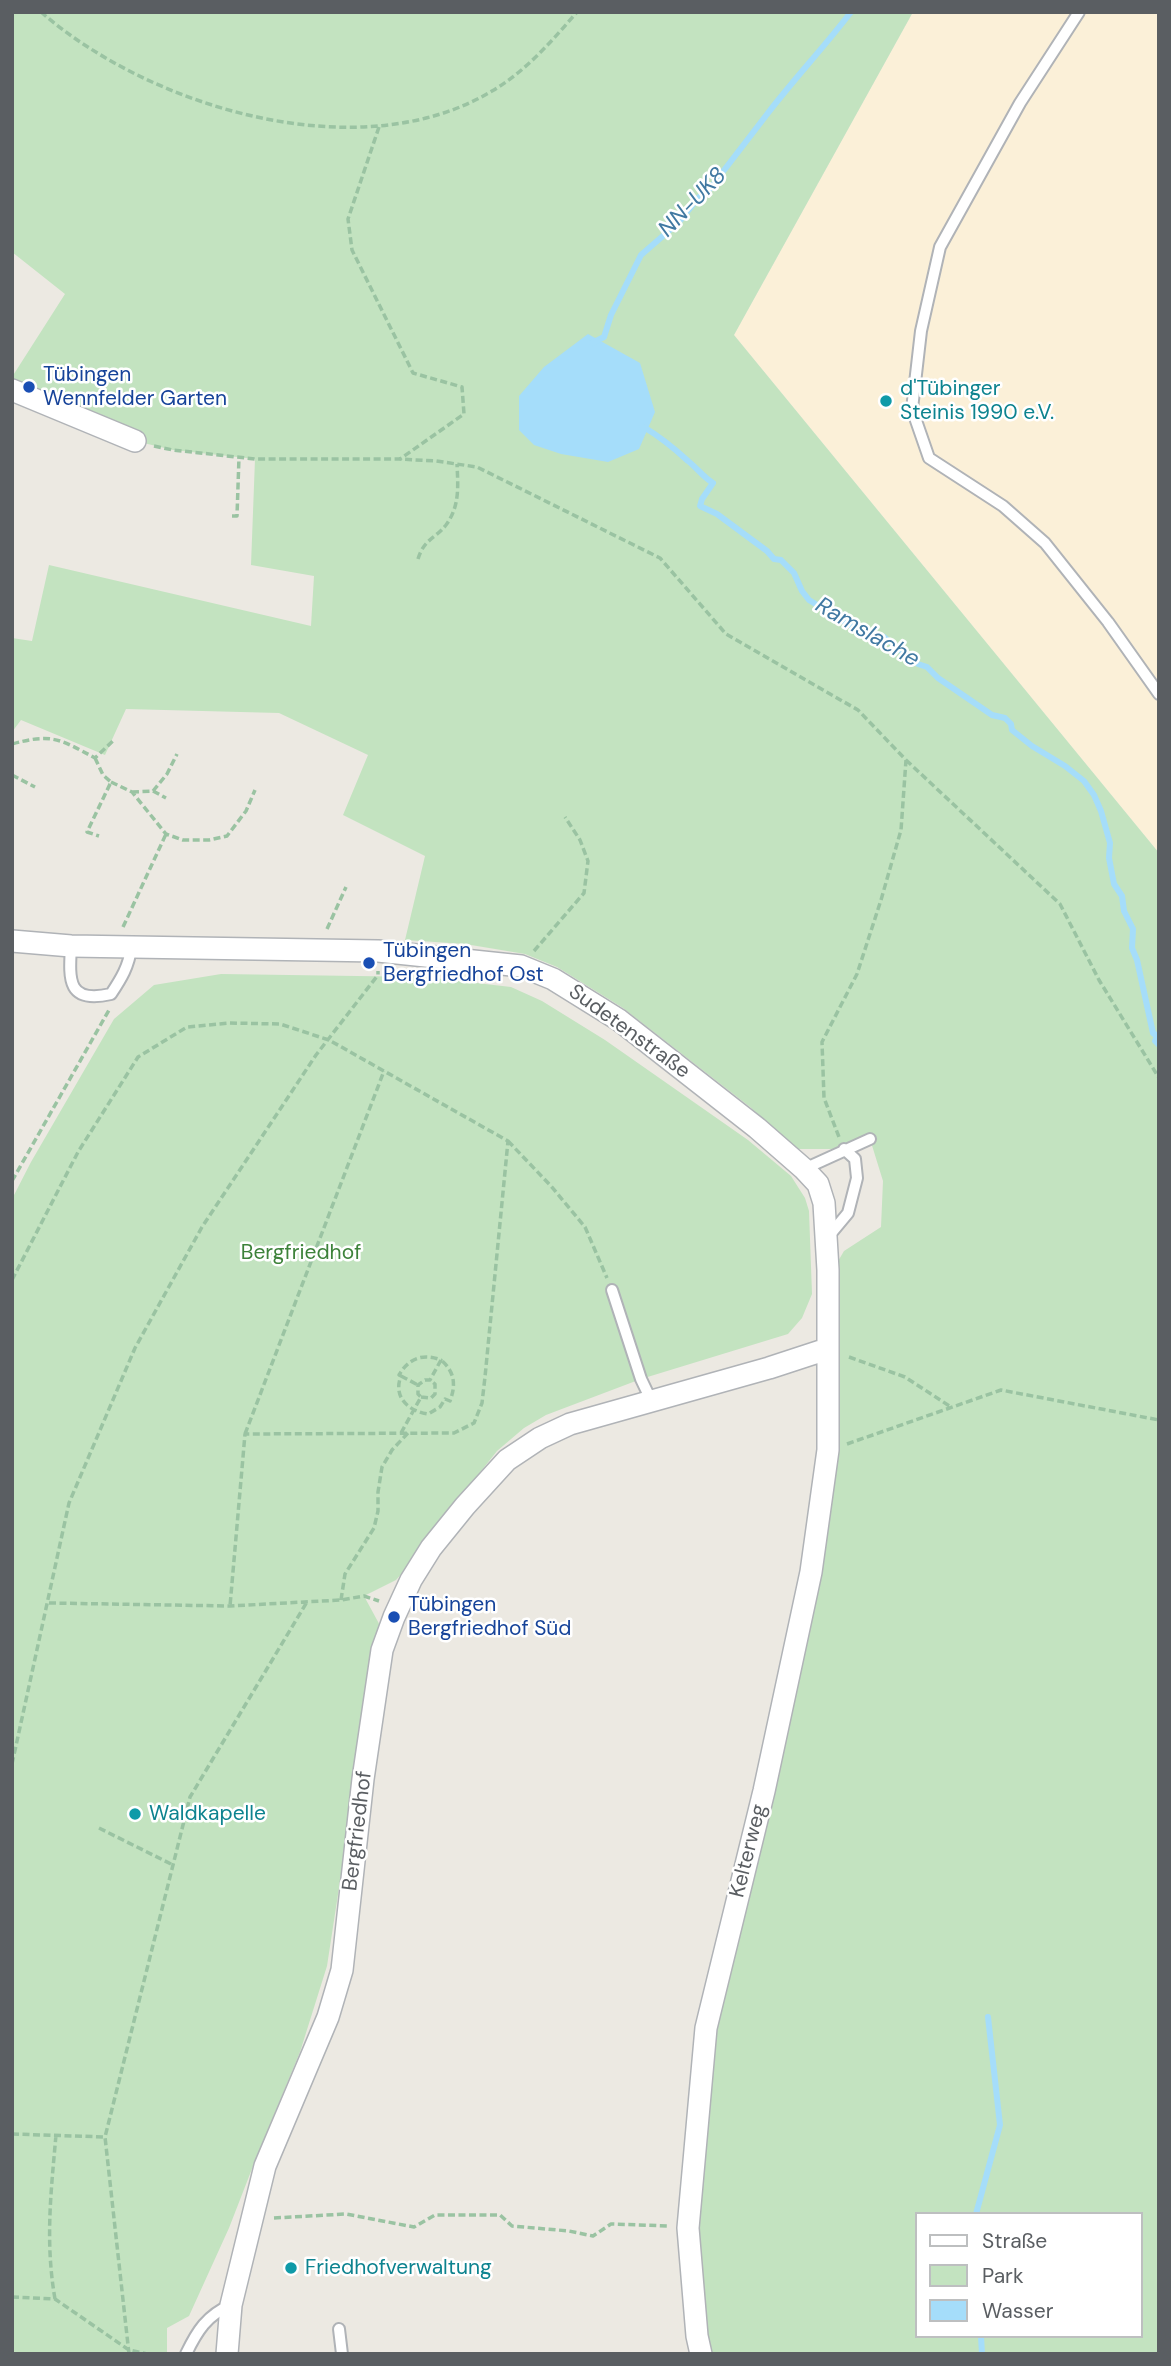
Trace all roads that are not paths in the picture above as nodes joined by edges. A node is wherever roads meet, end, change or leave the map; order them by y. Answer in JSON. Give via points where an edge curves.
{"nodes":[{"id":1,"x":1079,"y":12,"type":"edge"},
{"id":2,"x":12,"y":390,"type":"edge"},
{"id":3,"x":135,"y":441,"type":"road end"},
{"id":4,"x":1159,"y":694,"type":"edge"},
{"id":5,"x":12,"y":941,"type":"edge"},
{"id":6,"x":71,"y":946,"type":"junction"},
{"id":7,"x":123,"y":947,"type":"junction"},
{"id":8,"x":870,"y":1139,"type":"dead end"},
{"id":9,"x":844,"y":1149,"type":"junction"},
{"id":10,"x":804,"y":1169,"type":"junction"},
{"id":11,"x":826,"y":1239,"type":"junction"},
{"id":12,"x":612,"y":1290,"type":"road end"},
{"id":13,"x":827,"y":1349,"type":"junction"},
{"id":14,"x":651,"y":1400,"type":"junction"},
{"id":15,"x":231,"y":2305,"type":"junction"},
{"id":16,"x":339,"y":2329,"type":"dead end"},
{"id":17,"x":186,"y":2354,"type":"edge"},
{"id":18,"x":227,"y":2354,"type":"edge"},
{"id":19,"x":342,"y":2354,"type":"edge"},
{"id":20,"x":701,"y":2354,"type":"edge"}],
"edges":[{"from":1,"to":4,"type":"lane","via":[[1020,103],[940,247],[921,331],[912,409],[929,458],[1003,506],[1045,543]]},
{"from":2,"to":3,"type":"street"},
{"from":5,"to":6,"type":"street","name":"Sudetenstraße"},
{"from":6,"to":7,"type":"street","name":"Sudetenstraße"},
{"from":6,"to":7,"type":"lane","via":[[69,979],[75,989],[100,997],[111,994],[123,976]]},
{"from":7,"to":10,"type":"street","name":"Sudetenstraße","via":[[378,951],[521,966],[553,979],[619,1020]]},
{"from":8,"to":9,"type":"lane"},
{"from":9,"to":10,"type":"lane"},
{"from":9,"to":11,"type":"lane","via":[[855,1159],[857,1178],[848,1213]]},
{"from":10,"to":11,"type":"street","name":"Sudetenstraße","via":[[818,1184],[824,1203]]},
{"from":11,"to":13,"type":"street","name":"Sudetenstraße"},
{"from":12,"to":14,"type":"lane"},
{"from":13,"to":14,"type":"street","name":"Bergfriedhof"},
{"from":13,"to":20,"type":"street","name":"Kelterweg","via":[[828,1450],[811,1572],[706,2028],[688,2228]]},
{"from":14,"to":15,"type":"street","name":"Bergfriedhof","via":[[570,1424],[507,1460],[431,1548],[398,1607],[382,1650],[342,1970],[328,2017],[265,2166]]},
{"from":15,"to":17,"type":"lane","via":[[207,2319]]},
{"from":15,"to":18,"type":"street","name":"Bergfriedhof"},
{"from":16,"to":19,"type":"lane"}]}
